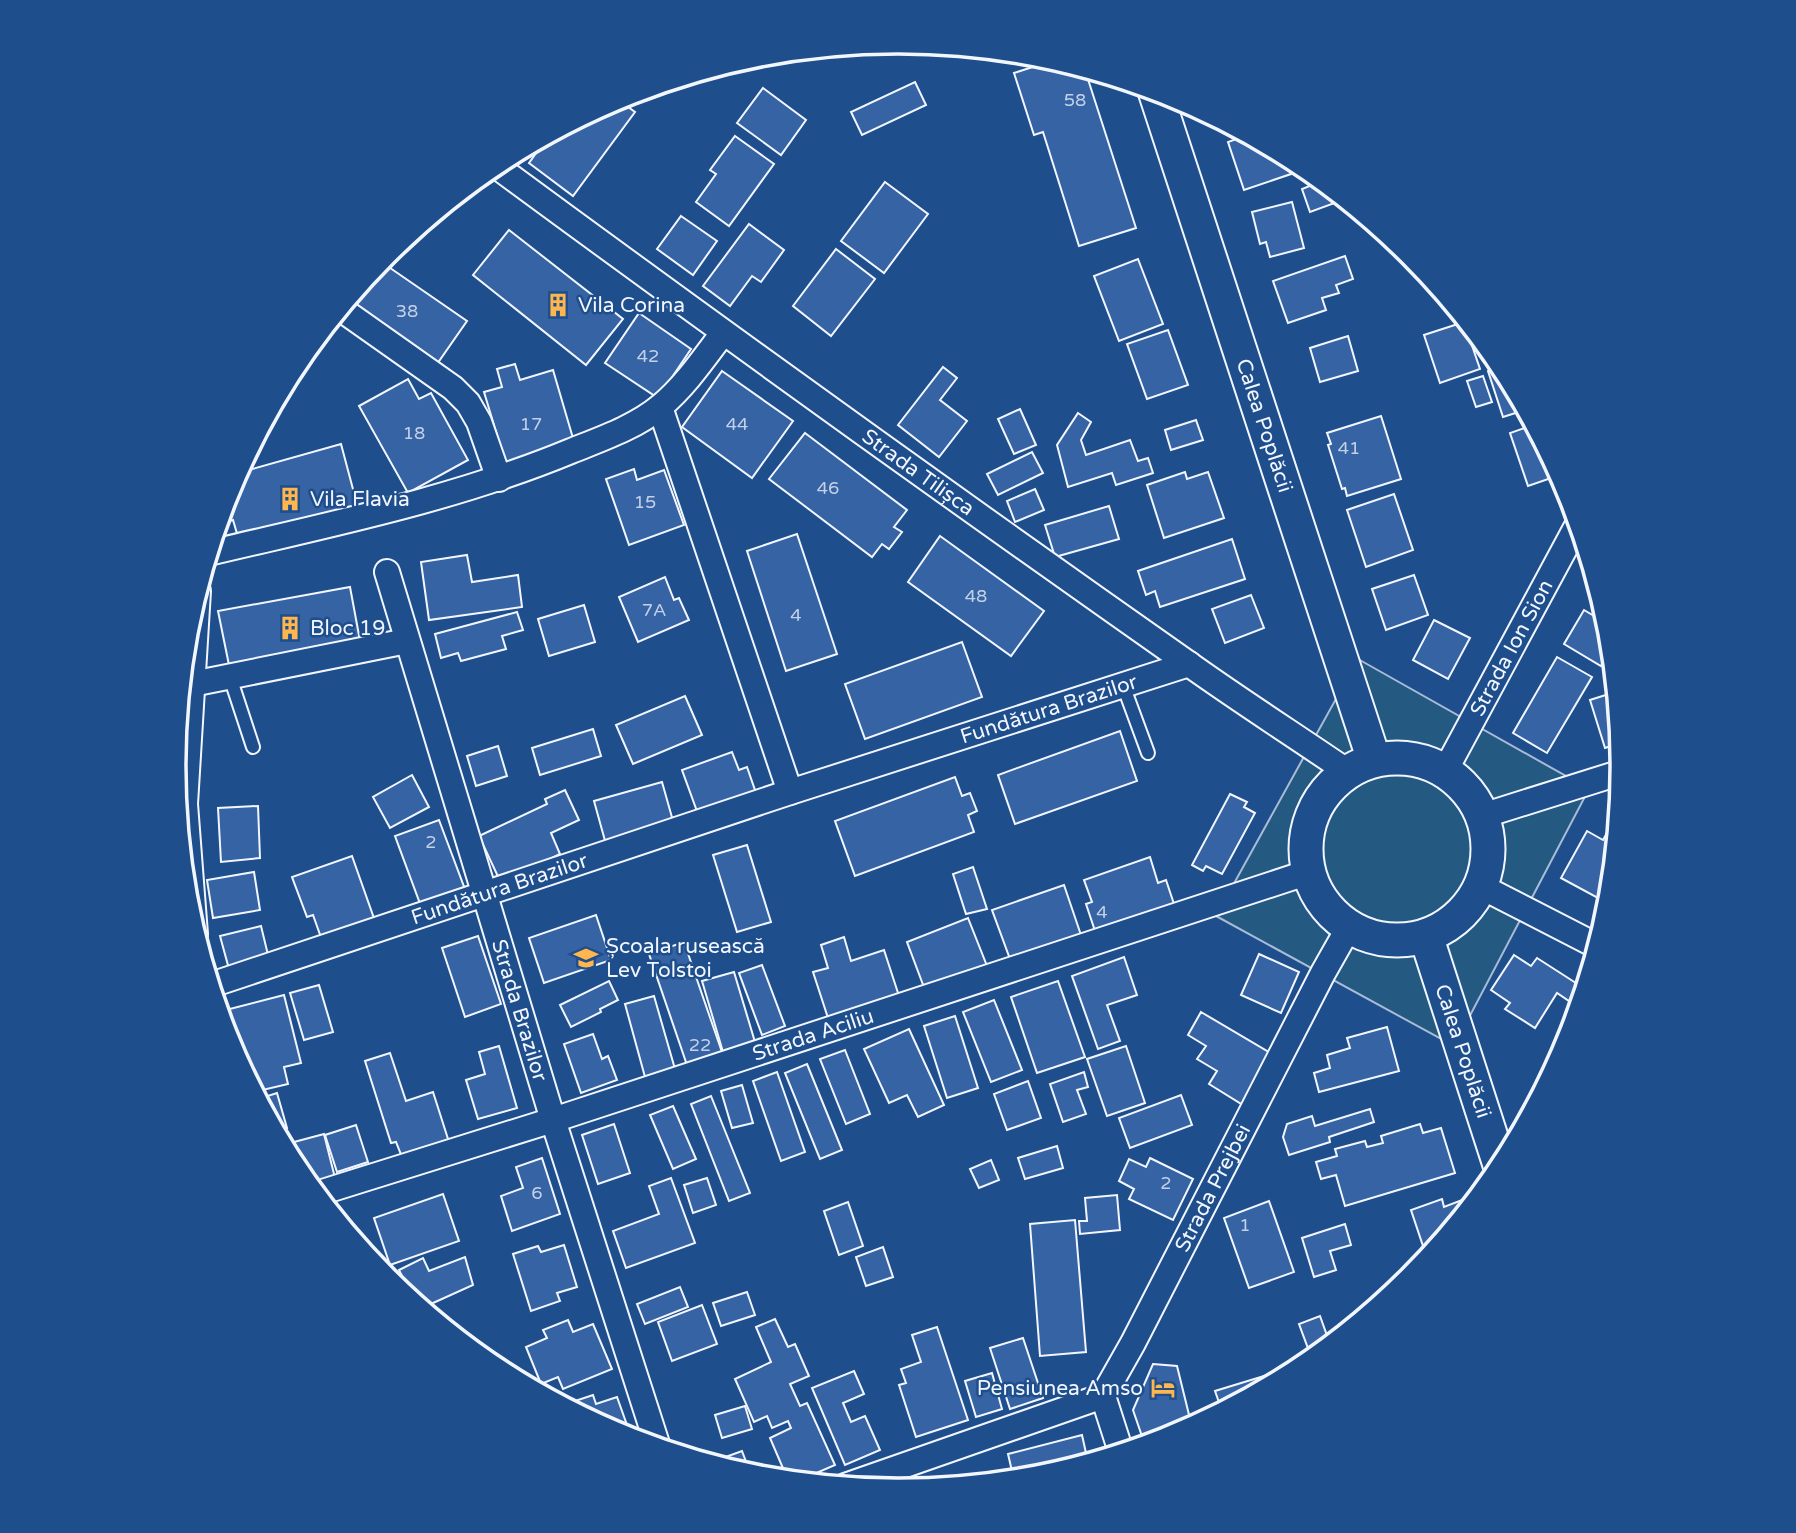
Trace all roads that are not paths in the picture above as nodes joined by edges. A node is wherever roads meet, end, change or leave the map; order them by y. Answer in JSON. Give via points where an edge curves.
{"nodes":[{"id":1,"x":1159,"y":104,"type":"edge"},
{"id":2,"x":505,"y":172,"type":"edge"},
{"id":3,"x":349,"y":314,"type":"edge"},
{"id":4,"x":723,"y":333,"type":"junction"},
{"id":5,"x":660,"y":407,"type":"junction"},
{"id":6,"x":499,"y":479,"type":"junction"},
{"id":7,"x":1571,"y":536,"type":"edge"},
{"id":8,"x":220,"y":550,"type":"edge"},
{"id":9,"x":387,"y":572,"type":"dead end"},
{"id":10,"x":407,"y":641,"type":"junction"},
{"id":11,"x":1189,"y":664,"type":"junction"},
{"id":12,"x":230,"y":677,"type":"junction"},
{"id":13,"x":191,"y":684,"type":"edge"},
{"id":14,"x":1123,"y":685,"type":"junction"},
{"id":15,"x":253,"y":747,"type":"dead end"},
{"id":16,"x":1147,"y":753,"type":"dead end"},
{"id":17,"x":1361,"y":766,"type":"junction"},
{"id":18,"x":1445,"y":771,"type":"junction"},
{"id":19,"x":1610,"y":776,"type":"edge"},
{"id":20,"x":790,"y":792,"type":"junction"},
{"id":21,"x":1482,"y":817,"type":"junction"},
{"id":22,"x":1309,"y":872,"type":"junction"},
{"id":23,"x":1480,"y":886,"type":"junction"},
{"id":24,"x":484,"y":894,"type":"junction"},
{"id":25,"x":1349,"y":927,"type":"junction"},
{"id":26,"x":1426,"y":936,"type":"junction"},
{"id":27,"x":1588,"y":942,"type":"edge"},
{"id":28,"x":220,"y":982,"type":"edge"},
{"id":29,"x":553,"y":1120,"type":"junction"},
{"id":30,"x":1496,"y":1153,"type":"edge"},
{"id":31,"x":326,"y":1191,"type":"edge"},
{"id":32,"x":1103,"y":1396,"type":"junction"},
{"id":33,"x":654,"y":1436,"type":"edge"},
{"id":34,"x":1118,"y":1444,"type":"edge"},
{"id":35,"x":869,"y":1478,"type":"edge"}],
"edges":[{"from":1,"to":17,"type":"main road","name":"Calea Poplăcii"},
{"from":2,"to":4,"type":"street","name":"Strada Tilișca"},
{"from":3,"to":6,"type":"street","via":[[468,403]]},
{"from":4,"to":5,"type":"street"},
{"from":4,"to":11,"type":"street","name":"Strada Tilișca"},
{"from":5,"to":6,"type":"street","via":[[597,441]]},
{"from":5,"to":20,"type":"street"},
{"from":6,"to":8,"type":"street"},
{"from":7,"to":18,"type":"street","name":"Strada Ion Sion"},
{"from":9,"to":10,"type":"street","name":"Strada Brazilor"},
{"from":10,"to":12,"type":"street"},
{"from":10,"to":24,"type":"street","name":"Strada Brazilor"},
{"from":11,"to":14,"type":"street","name":"Fundătura Brazilor"},
{"from":11,"to":17,"type":"street","name":"Strada Tilișca"},
{"from":12,"to":13,"type":"street"},
{"from":12,"to":15,"type":"lane"},
{"from":14,"to":16,"type":"lane"},
{"from":14,"to":20,"type":"street","name":"Fundătura Brazilor"},
{"from":17,"to":18,"type":"main road","via":[[1392,758],[1411,759]]},
{"from":17,"to":22,"type":"main road","via":[[1324,794],[1315,808],[1306,840]]},
{"from":18,"to":21,"type":"main road","via":[[1468,791]]},
{"from":19,"to":21,"type":"street"},
{"from":20,"to":24,"type":"street","name":"Fundătura Brazilor"},
{"from":21,"to":23,"type":"main road","via":[[1488,851]]},
{"from":22,"to":25,"type":"main road","via":[[1324,903]]},
{"from":22,"to":29,"type":"street","name":"Strada Aciliu"},
{"from":23,"to":26,"type":"main road","via":[[1464,911]]},
{"from":23,"to":27,"type":"street"},
{"from":24,"to":28,"type":"street","name":"Fundătura Brazilor"},
{"from":24,"to":29,"type":"street","name":"Strada Brazilor"},
{"from":25,"to":26,"type":"main road","via":[[1394,940]]},
{"from":25,"to":32,"type":"street","name":"Strada Prejbei"},
{"from":26,"to":30,"type":"main road","name":"Calea Poplăcii"},
{"from":29,"to":31,"type":"street","name":"Strada Aciliu"},
{"from":29,"to":33,"type":"street","name":"Strada Brazilor"},
{"from":32,"to":34,"type":"street"},
{"from":32,"to":35,"type":"street"}]}
